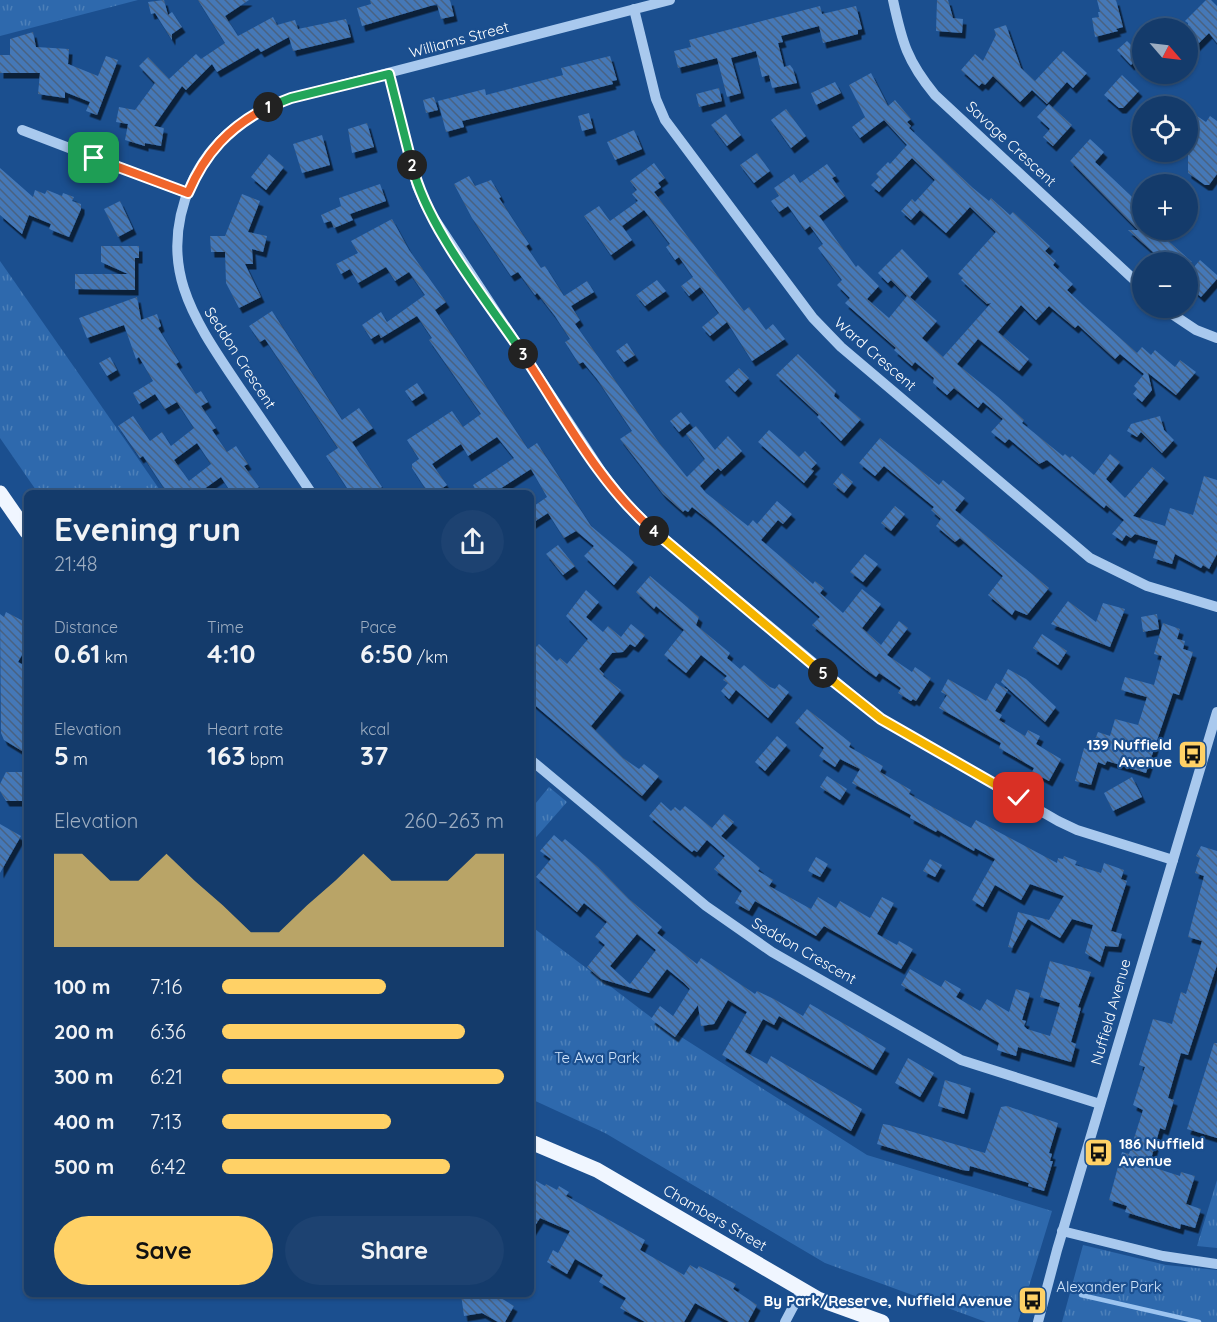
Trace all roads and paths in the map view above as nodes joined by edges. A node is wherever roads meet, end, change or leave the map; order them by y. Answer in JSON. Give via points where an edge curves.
{"nodes":[{"id":1,"x":670,"y":0,"type":"edge"},
{"id":2,"x":893,"y":0,"type":"edge"},
{"id":3,"x":634,"y":9,"type":"junction"},
{"id":4,"x":389,"y":74,"type":"junction"},
{"id":5,"x":22,"y":130,"type":"dead end"},
{"id":6,"x":188,"y":193,"type":"junction"},
{"id":7,"x":1132,"y":278,"type":"edge"},
{"id":8,"x":1178,"y":318,"type":"edge"},
{"id":9,"x":1217,"y":338,"type":"edge"},
{"id":10,"x":309,"y":490,"type":"edge"},
{"id":11,"x":0,"y":494,"type":"edge"},
{"id":12,"x":24,"y":528,"type":"edge"},
{"id":13,"x":1217,"y":607,"type":"edge"},
{"id":14,"x":1217,"y":712,"type":"edge"},
{"id":15,"x":534,"y":763,"type":"edge"},
{"id":16,"x":1173,"y":860,"type":"junction"},
{"id":17,"x":1100,"y":1104,"type":"junction"},
{"id":18,"x":534,"y":1143,"type":"edge"},
{"id":19,"x":1062,"y":1231,"type":"junction"},
{"id":20,"x":1217,"y":1264,"type":"edge"},
{"id":21,"x":802,"y":1290,"type":"junction"},
{"id":22,"x":785,"y":1322,"type":"edge"},
{"id":23,"x":882,"y":1322,"type":"edge"},
{"id":24,"x":1038,"y":1322,"type":"edge"}],
"edges":[{"from":1,"to":3,"type":"street","name":"Williams Street"},
{"from":2,"to":7,"type":"street","name":"Savage Crescent","via":[[915,72]]},
{"from":3,"to":4,"type":"street","name":"Williams Street"},
{"from":3,"to":13,"type":"street","name":"Ward Crescent","via":[[656,99],[665,120],[827,334],[1090,558],[1147,586]]},
{"from":4,"to":6,"type":"street","name":"Williams Street","via":[[291,98],[252,115],[215,146]]},
{"from":4,"to":16,"type":"street","via":[[417,186],[426,206],[624,501],[701,572],[881,719],[1058,821]]},
{"from":5,"to":6,"type":"street"},
{"from":6,"to":10,"type":"street","name":"Seddon Crescent","via":[[178,221],[177,243],[177,263],[187,301],[205,336]]},
{"from":8,"to":9,"type":"street"},
{"from":11,"to":12,"type":"main road"},
{"from":14,"to":16,"type":"street","name":"Nuffield Avenue"},
{"from":15,"to":17,"type":"street","name":"Seddon Crescent","via":[[706,906],[772,952],[962,1060]]},
{"from":16,"to":17,"type":"street","name":"Nuffield Avenue"},
{"from":17,"to":19,"type":"street","name":"Nuffield Avenue"},
{"from":18,"to":21,"type":"main road","name":"Chambers Street","via":[[597,1170]]},
{"from":19,"to":20,"type":"street","via":[[1163,1256]]},
{"from":19,"to":24,"type":"street","name":"Nuffield Avenue"},
{"from":21,"to":22,"type":"street"},
{"from":21,"to":23,"type":"main road","name":"Chambers Street"}]}
